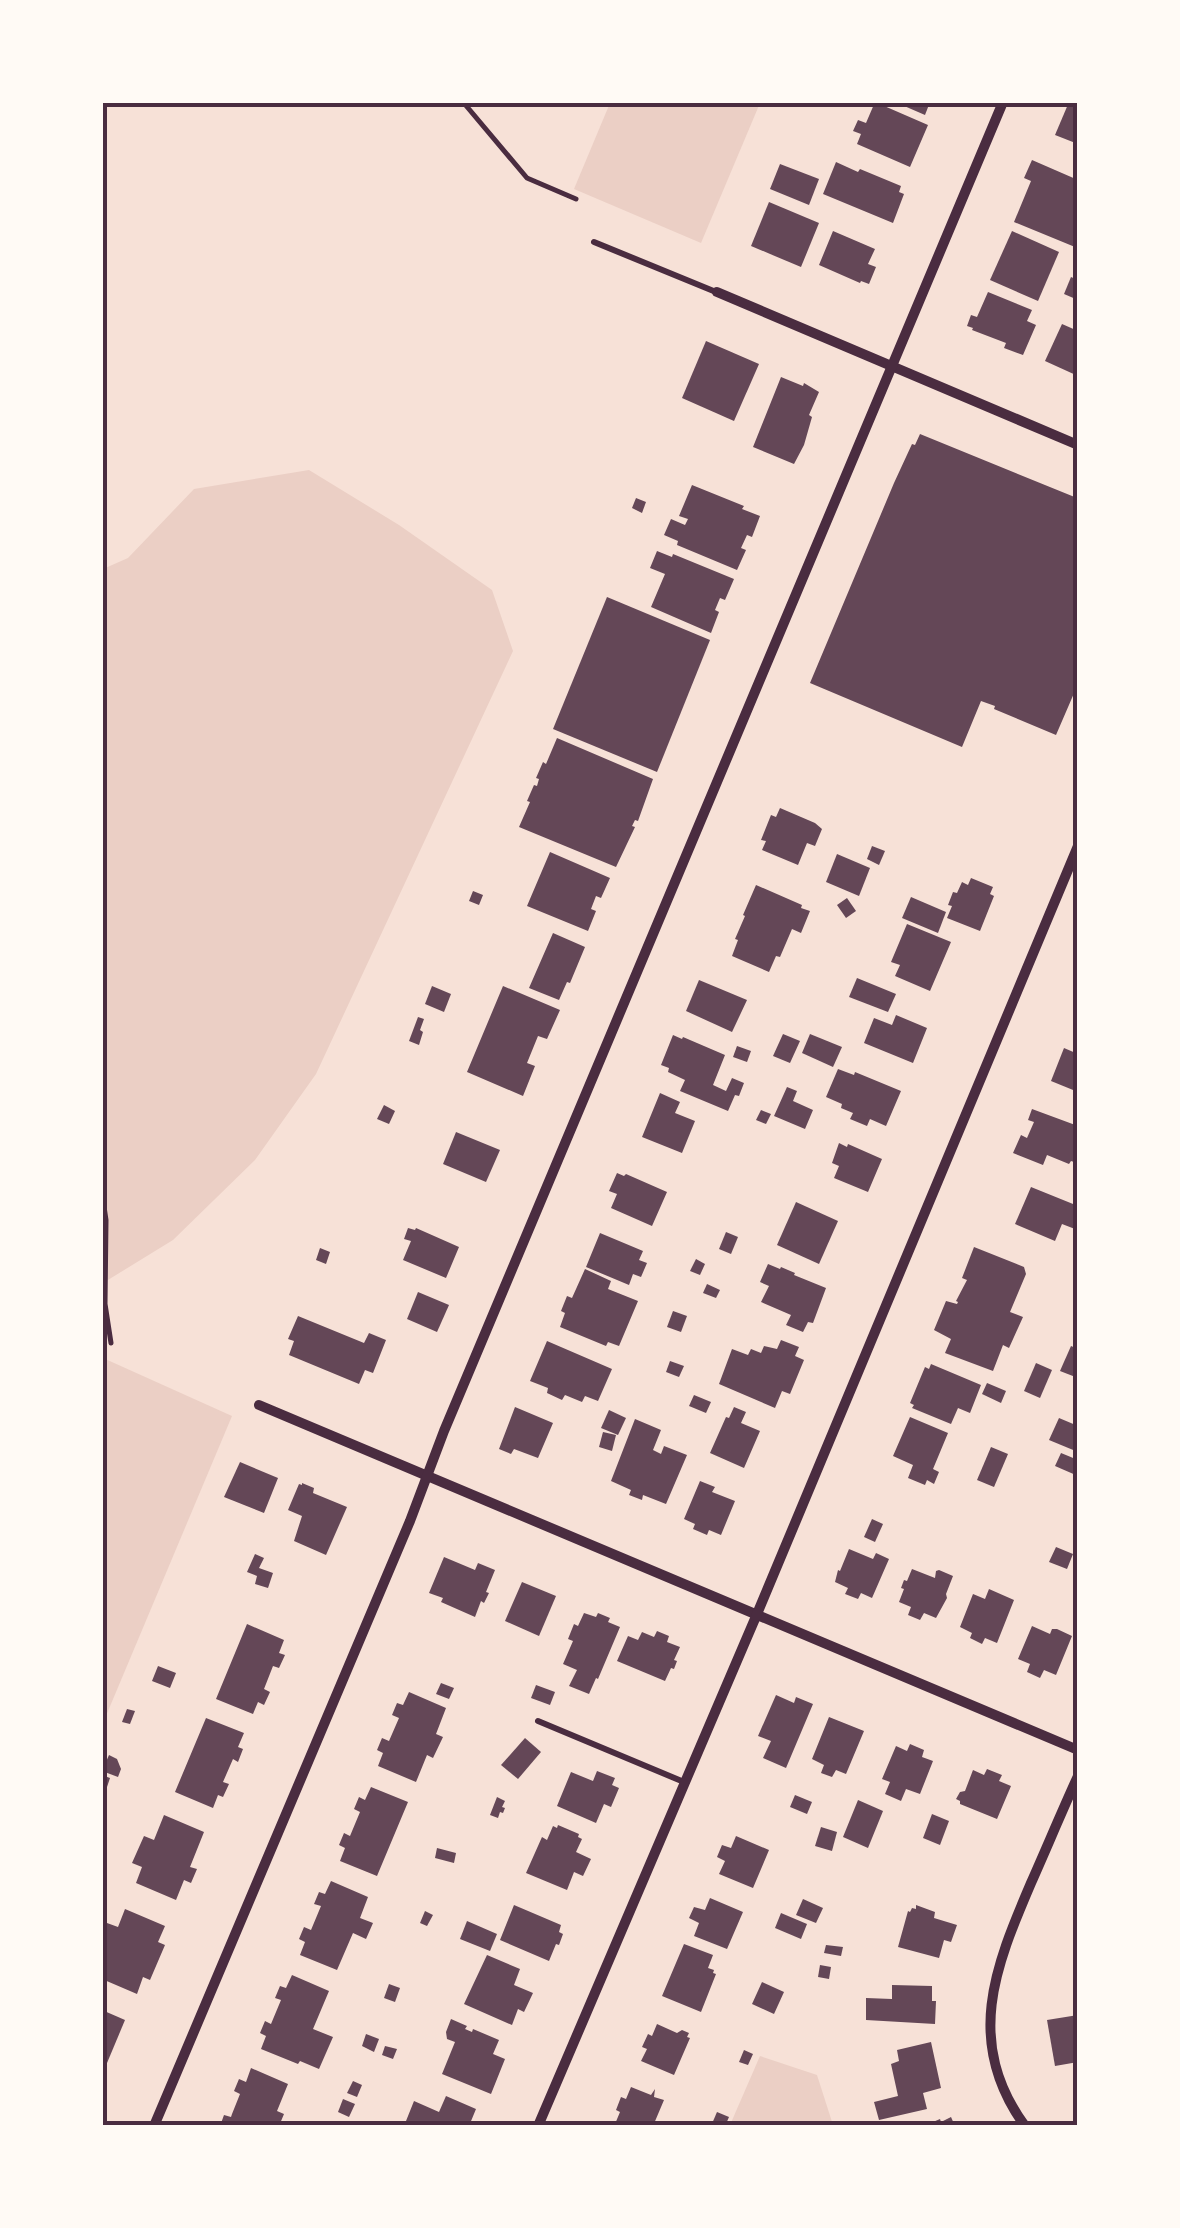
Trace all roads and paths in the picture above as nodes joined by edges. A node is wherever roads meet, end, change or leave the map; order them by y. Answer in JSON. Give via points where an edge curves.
{"nodes":[{"id":1,"x":463,"y":102,"type":"edge"},
{"id":2,"x":1003,"y":102,"type":"edge"},
{"id":3,"x":576,"y":199,"type":"dead end"},
{"id":4,"x":594,"y":242,"type":"dead end"},
{"id":5,"x":717,"y":292,"type":"joint"},
{"id":6,"x":892,"y":366,"type":"junction"},
{"id":7,"x":1078,"y":445,"type":"edge"},
{"id":8,"x":1078,"y":846,"type":"edge"},
{"id":9,"x":102,"y":1193,"type":"edge"},
{"id":10,"x":111,"y":1343,"type":"dead end"},
{"id":11,"x":259,"y":1405,"type":"dead end"},
{"id":12,"x":427,"y":1476,"type":"junction"},
{"id":13,"x":757,"y":1614,"type":"junction"},
{"id":14,"x":538,"y":1721,"type":"dead end"},
{"id":15,"x":1078,"y":1750,"type":"edge"},
{"id":16,"x":1078,"y":1776,"type":"edge"},
{"id":17,"x":685,"y":1782,"type":"junction"},
{"id":18,"x":154,"y":2126,"type":"edge"},
{"id":19,"x":538,"y":2126,"type":"edge"},
{"id":20,"x":1025,"y":2126,"type":"edge"}],
"edges":[{"from":1,"to":3,"type":"path","via":[[527,178]]},
{"from":2,"to":6,"type":"street"},
{"from":4,"to":5,"type":"lane"},
{"from":5,"to":6,"type":"street"},
{"from":6,"to":7,"type":"street"},
{"from":6,"to":12,"type":"street"},
{"from":8,"to":13,"type":"street"},
{"from":9,"to":10,"type":"path"},
{"from":11,"to":12,"type":"street"},
{"from":12,"to":13,"type":"street"},
{"from":12,"to":18,"type":"street"},
{"from":13,"to":15,"type":"street"},
{"from":13,"to":17,"type":"street"},
{"from":14,"to":17,"type":"lane"},
{"from":16,"to":20,"type":"street","via":[[1005,1944],[990,2006],[1002,2083]]},
{"from":17,"to":19,"type":"street"}]}
